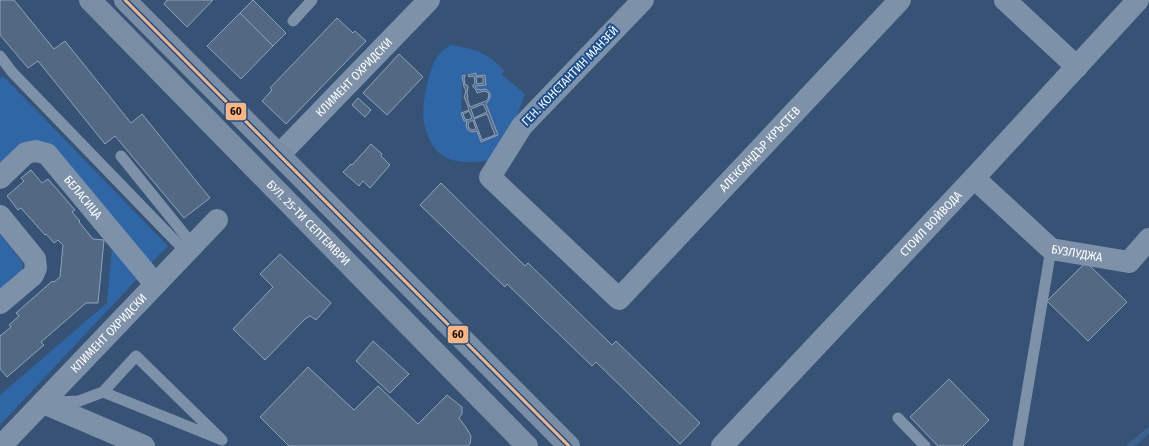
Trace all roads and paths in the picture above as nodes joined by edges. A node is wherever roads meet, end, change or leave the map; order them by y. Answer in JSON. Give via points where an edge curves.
{"nodes":[{"id":1,"x":90,"y":0,"type":"edge"},
{"id":2,"x":125,"y":0,"type":"edge"},
{"id":3,"x":312,"y":0,"type":"edge"},
{"id":4,"x":429,"y":0,"type":"edge"},
{"id":5,"x":643,"y":0,"type":"edge"},
{"id":6,"x":900,"y":0,"type":"edge"},
{"id":7,"x":1005,"y":0,"type":"edge"},
{"id":8,"x":1138,"y":0,"type":"edge"},
{"id":9,"x":293,"y":21,"type":"dead end"},
{"id":10,"x":0,"y":56,"type":"edge"},
{"id":11,"x":1077,"y":67,"type":"junction"},
{"id":12,"x":279,"y":155,"type":"junction"},
{"id":13,"x":121,"y":156,"type":"dead end"},
{"id":14,"x":0,"y":178,"type":"edge"},
{"id":15,"x":974,"y":178,"type":"junction"},
{"id":16,"x":0,"y":216,"type":"edge"},
{"id":17,"x":217,"y":220,"type":"dead end"},
{"id":18,"x":1149,"y":239,"type":"edge"},
{"id":19,"x":190,"y":248,"type":"junction"},
{"id":20,"x":1051,"y":249,"type":"junction"},
{"id":21,"x":155,"y":284,"type":"junction"},
{"id":22,"x":619,"y":299,"type":"joint"},
{"id":23,"x":0,"y":303,"type":"edge"},
{"id":24,"x":103,"y":392,"type":"junction"},
{"id":25,"x":43,"y":402,"type":"junction"},
{"id":26,"x":898,"y":418,"type":"dead end"},
{"id":27,"x":0,"y":446,"type":"edge"},
{"id":28,"x":144,"y":446,"type":"edge"},
{"id":29,"x":528,"y":446,"type":"edge"},
{"id":30,"x":569,"y":446,"type":"edge"},
{"id":31,"x":722,"y":446,"type":"edge"},
{"id":32,"x":925,"y":446,"type":"edge"},
{"id":33,"x":1018,"y":446,"type":"edge"}],
"edges":[{"from":1,"to":29,"type":"main road","name":"БУЛ. 25-ТИ СЕПТЕМВРИ"},
{"from":2,"to":12,"type":"main road"},
{"from":3,"to":9,"type":"lane"},
{"from":4,"to":12,"type":"street","name":"КЛИМЕНТ ОХРИДСКИ"},
{"from":5,"to":22,"type":"street","name":"ГЕН. КОНСТАНТИН МАНЗЕЙ","via":[[522,126],[490,177]]},
{"from":6,"to":22,"type":"street","name":"АЛЕКСАНДЪР КРЪСТЕВ"},
{"from":7,"to":11,"type":"street"},
{"from":8,"to":11,"type":"street","name":"СТОИЛ ВОЙВОДА"},
{"from":10,"to":19,"type":"lane","via":[[12,72]]},
{"from":11,"to":15,"type":"street","name":"СТОИЛ ВОЙВОДА"},
{"from":12,"to":30,"type":"main road"},
{"from":13,"to":19,"type":"lane"},
{"from":14,"to":21,"type":"street","name":"БЕЛАСИЦА","via":[[26,153],[36,151],[47,154]]},
{"from":15,"to":20,"type":"street","name":"БУЗЛУДЖА"},
{"from":15,"to":31,"type":"street","name":"СТОИЛ ВОЙВОДА"},
{"from":16,"to":23,"type":"street","via":[[35,259],[36,268],[33,275]]},
{"from":17,"to":19,"type":"street","name":"КЛИМЕНТ ОХРИДСКИ"},
{"from":18,"to":20,"type":"street","name":"БУЗЛУДЖА","via":[[1129,262]]},
{"from":19,"to":21,"type":"street","name":"КЛИМЕНТ ОХРИДСКИ"},
{"from":20,"to":33,"type":"lane"},
{"from":21,"to":25,"type":"street","name":"КЛИМЕНТ ОХРИДСКИ"},
{"from":24,"to":24,"type":"lane","via":[[136,356],[222,440],[145,409]]},
{"from":24,"to":25,"type":"lane","via":[[79,401]]},
{"from":25,"to":27,"type":"street","name":"КЛИМЕНТ ОХРИДСКИ"},
{"from":25,"to":28,"type":"street"},
{"from":26,"to":32,"type":"lane"}]}
